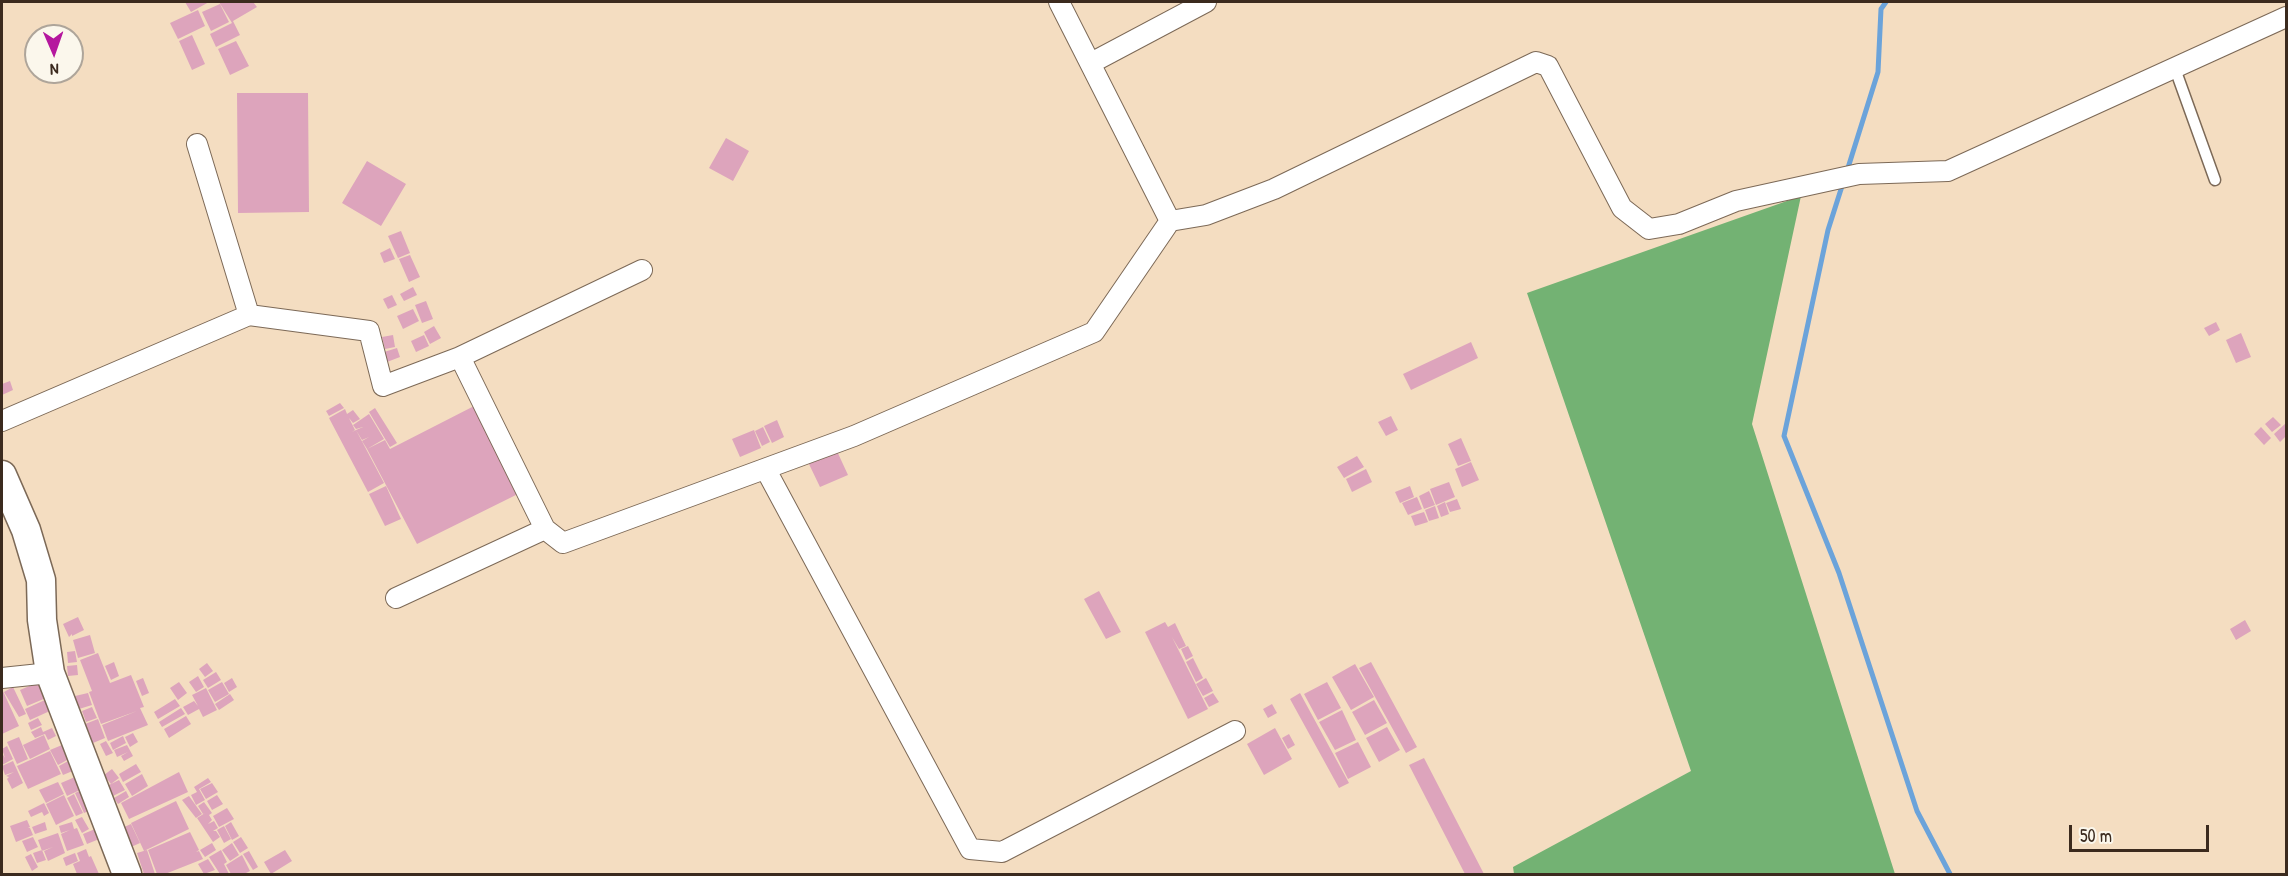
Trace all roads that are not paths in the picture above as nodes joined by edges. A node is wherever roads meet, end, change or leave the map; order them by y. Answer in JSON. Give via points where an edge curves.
{"nodes":[{"id":1,"x":1059,"y":2,"type":"edge"},
{"id":2,"x":1206,"y":2,"type":"edge"},
{"id":3,"x":2286,"y":17,"type":"edge"},
{"id":4,"x":1091,"y":63,"type":"junction"},
{"id":5,"x":2174,"y":66,"type":"junction"},
{"id":6,"x":196,"y":144,"type":"dead end"},
{"id":7,"x":2215,"y":180,"type":"dead end"},
{"id":8,"x":1170,"y":221,"type":"junction"},
{"id":9,"x":642,"y":270,"type":"dead end"},
{"id":10,"x":249,"y":315,"type":"junction"},
{"id":11,"x":460,"y":357,"type":"junction"},
{"id":12,"x":2,"y":421,"type":"edge"},
{"id":13,"x":766,"y":470,"type":"junction"},
{"id":14,"x":2,"y":475,"type":"edge"},
{"id":15,"x":545,"y":529,"type":"junction"},
{"id":16,"x":396,"y":598,"type":"dead end"},
{"id":17,"x":50,"y":673,"type":"junction"},
{"id":18,"x":2,"y":678,"type":"edge"},
{"id":19,"x":1236,"y":731,"type":"dead end"},
{"id":20,"x":127,"y":874,"type":"edge"}],
"edges":[{"from":1,"to":4,"type":"street"},
{"from":2,"to":4,"type":"street"},
{"from":3,"to":5,"type":"street"},
{"from":4,"to":8,"type":"street"},
{"from":5,"to":7,"type":"lane"},
{"from":5,"to":8,"type":"street","via":[[1948,171],[1859,174],[1736,201],[1679,224],[1648,229],[1622,208],[1548,66],[1536,62],[1274,189],[1206,215]]},
{"from":6,"to":10,"type":"street"},
{"from":8,"to":13,"type":"street","via":[[1094,332]]},
{"from":9,"to":11,"type":"street"},
{"from":10,"to":11,"type":"street","via":[[369,331],[383,386]]},
{"from":10,"to":12,"type":"street"},
{"from":11,"to":15,"type":"street"},
{"from":13,"to":15,"type":"street","via":[[563,543]]},
{"from":13,"to":19,"type":"street","via":[[970,849],[1002,852]]},
{"from":14,"to":17,"type":"street","via":[[26,530],[40,580]]},
{"from":15,"to":16,"type":"street"},
{"from":17,"to":18,"type":"street"},
{"from":17,"to":20,"type":"street"}]}
